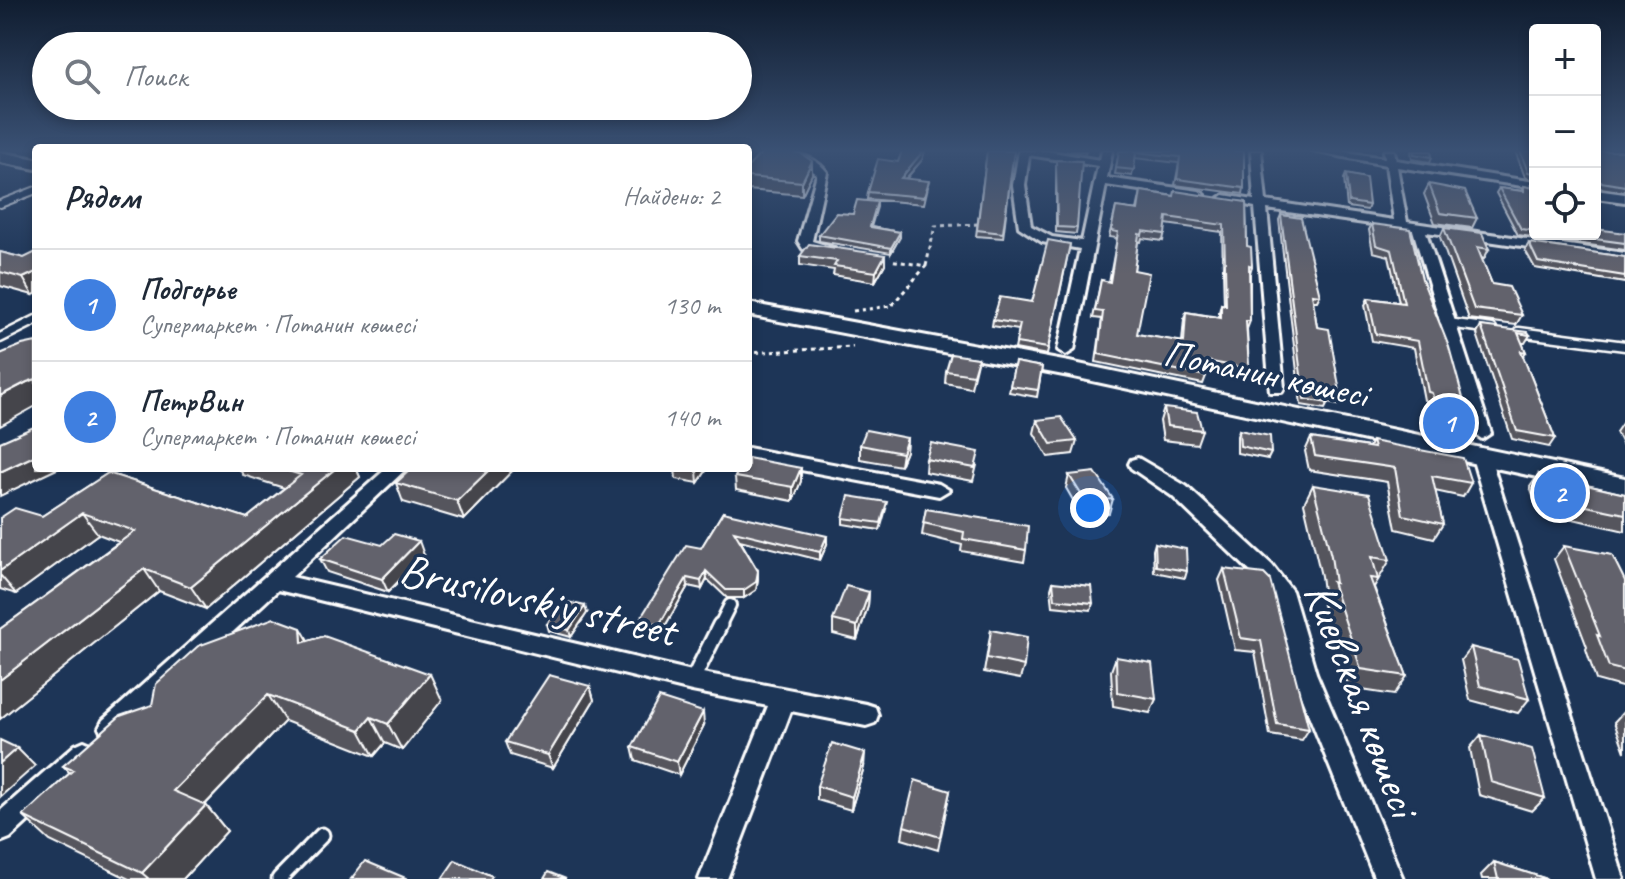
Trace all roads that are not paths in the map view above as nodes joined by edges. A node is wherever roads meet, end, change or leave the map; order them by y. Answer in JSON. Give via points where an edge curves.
{"nodes":[{"id":1,"x":31,"y":192,"type":"edge"},
{"id":2,"x":818,"y":192,"type":"edge"},
{"id":3,"x":1020,"y":192,"type":"edge"},
{"id":4,"x":1099,"y":192,"type":"edge"},
{"id":5,"x":1177,"y":192,"type":"edge"},
{"id":6,"x":1259,"y":192,"type":"edge"},
{"id":7,"x":1396,"y":192,"type":"edge"},
{"id":8,"x":1601,"y":195,"type":"edge"},
{"id":9,"x":1625,"y":198,"type":"edge"},
{"id":10,"x":0,"y":204,"type":"edge"},
{"id":11,"x":1260,"y":204,"type":"junction"},
{"id":12,"x":1401,"y":224,"type":"junction"},
{"id":13,"x":1418,"y":227,"type":"junction"},
{"id":14,"x":1089,"y":246,"type":"junction"},
{"id":15,"x":845,"y":253,"type":"edge"},
{"id":16,"x":1625,"y":257,"type":"edge"},
{"id":17,"x":752,"y":310,"type":"edge"},
{"id":18,"x":32,"y":322,"type":"edge"},
{"id":19,"x":1448,"y":323,"type":"junction"},
{"id":20,"x":0,"y":338,"type":"edge"},
{"id":21,"x":1625,"y":346,"type":"edge"},
{"id":22,"x":1066,"y":350,"type":"dead end"},
{"id":23,"x":1276,"y":388,"type":"dead end"},
{"id":24,"x":1482,"y":445,"type":"junction"},
{"id":25,"x":752,"y":455,"type":"edge"},
{"id":26,"x":1138,"y":464,"type":"dead end"},
{"id":27,"x":394,"y":472,"type":"edge"},
{"id":28,"x":1625,"y":487,"type":"edge"},
{"id":29,"x":939,"y":490,"type":"dead end"},
{"id":30,"x":274,"y":581,"type":"junction"},
{"id":31,"x":730,"y":605,"type":"dead end"},
{"id":32,"x":692,"y":681,"type":"junction"},
{"id":33,"x":783,"y":700,"type":"junction"},
{"id":34,"x":866,"y":715,"type":"dead end"},
{"id":35,"x":0,"y":829,"type":"edge"},
{"id":36,"x":322,"y":835,"type":"dead end"},
{"id":37,"x":279,"y":879,"type":"edge"},
{"id":38,"x":713,"y":879,"type":"edge"},
{"id":39,"x":1389,"y":879,"type":"edge"},
{"id":40,"x":1610,"y":879,"type":"edge"}],
"edges":[{"from":1,"to":10,"type":"lane"},
{"from":2,"to":15,"type":"street","via":[[805,241]]},
{"from":3,"to":14,"type":"street","via":[[1025,227],[1044,238]]},
{"from":4,"to":14,"type":"street"},
{"from":5,"to":11,"type":"street"},
{"from":6,"to":11,"type":"street"},
{"from":7,"to":12,"type":"street"},
{"from":8,"to":9,"type":"street"},
{"from":11,"to":12,"type":"street"},
{"from":11,"to":23,"type":"street"},
{"from":12,"to":13,"type":"street"},
{"from":13,"to":16,"type":"street"},
{"from":13,"to":19,"type":"street"},
{"from":14,"to":22,"type":"street"},
{"from":17,"to":24,"type":"main road","name":"Потанин көшесі","via":[[887,342],[1069,369]]},
{"from":18,"to":20,"type":"lane"},
{"from":19,"to":21,"type":"lane"},
{"from":19,"to":24,"type":"street"},
{"from":24,"to":28,"type":"main road","name":"Потанин көшесі"},
{"from":24,"to":40,"type":"street"},
{"from":25,"to":29,"type":"street"},
{"from":26,"to":39,"type":"street","name":"Киевская көшесі","via":[[1179,491],[1264,571],[1284,597],[1304,673]]},
{"from":27,"to":30,"type":"street"},
{"from":30,"to":32,"type":"street","name":"Brusilovskiy street"},
{"from":30,"to":35,"type":"street"},
{"from":31,"to":32,"type":"lane"},
{"from":32,"to":33,"type":"street","name":"Brusilovskiy street"},
{"from":33,"to":34,"type":"street","name":"Brusilovskiy street"},
{"from":33,"to":38,"type":"street"},
{"from":36,"to":37,"type":"lane"}]}
